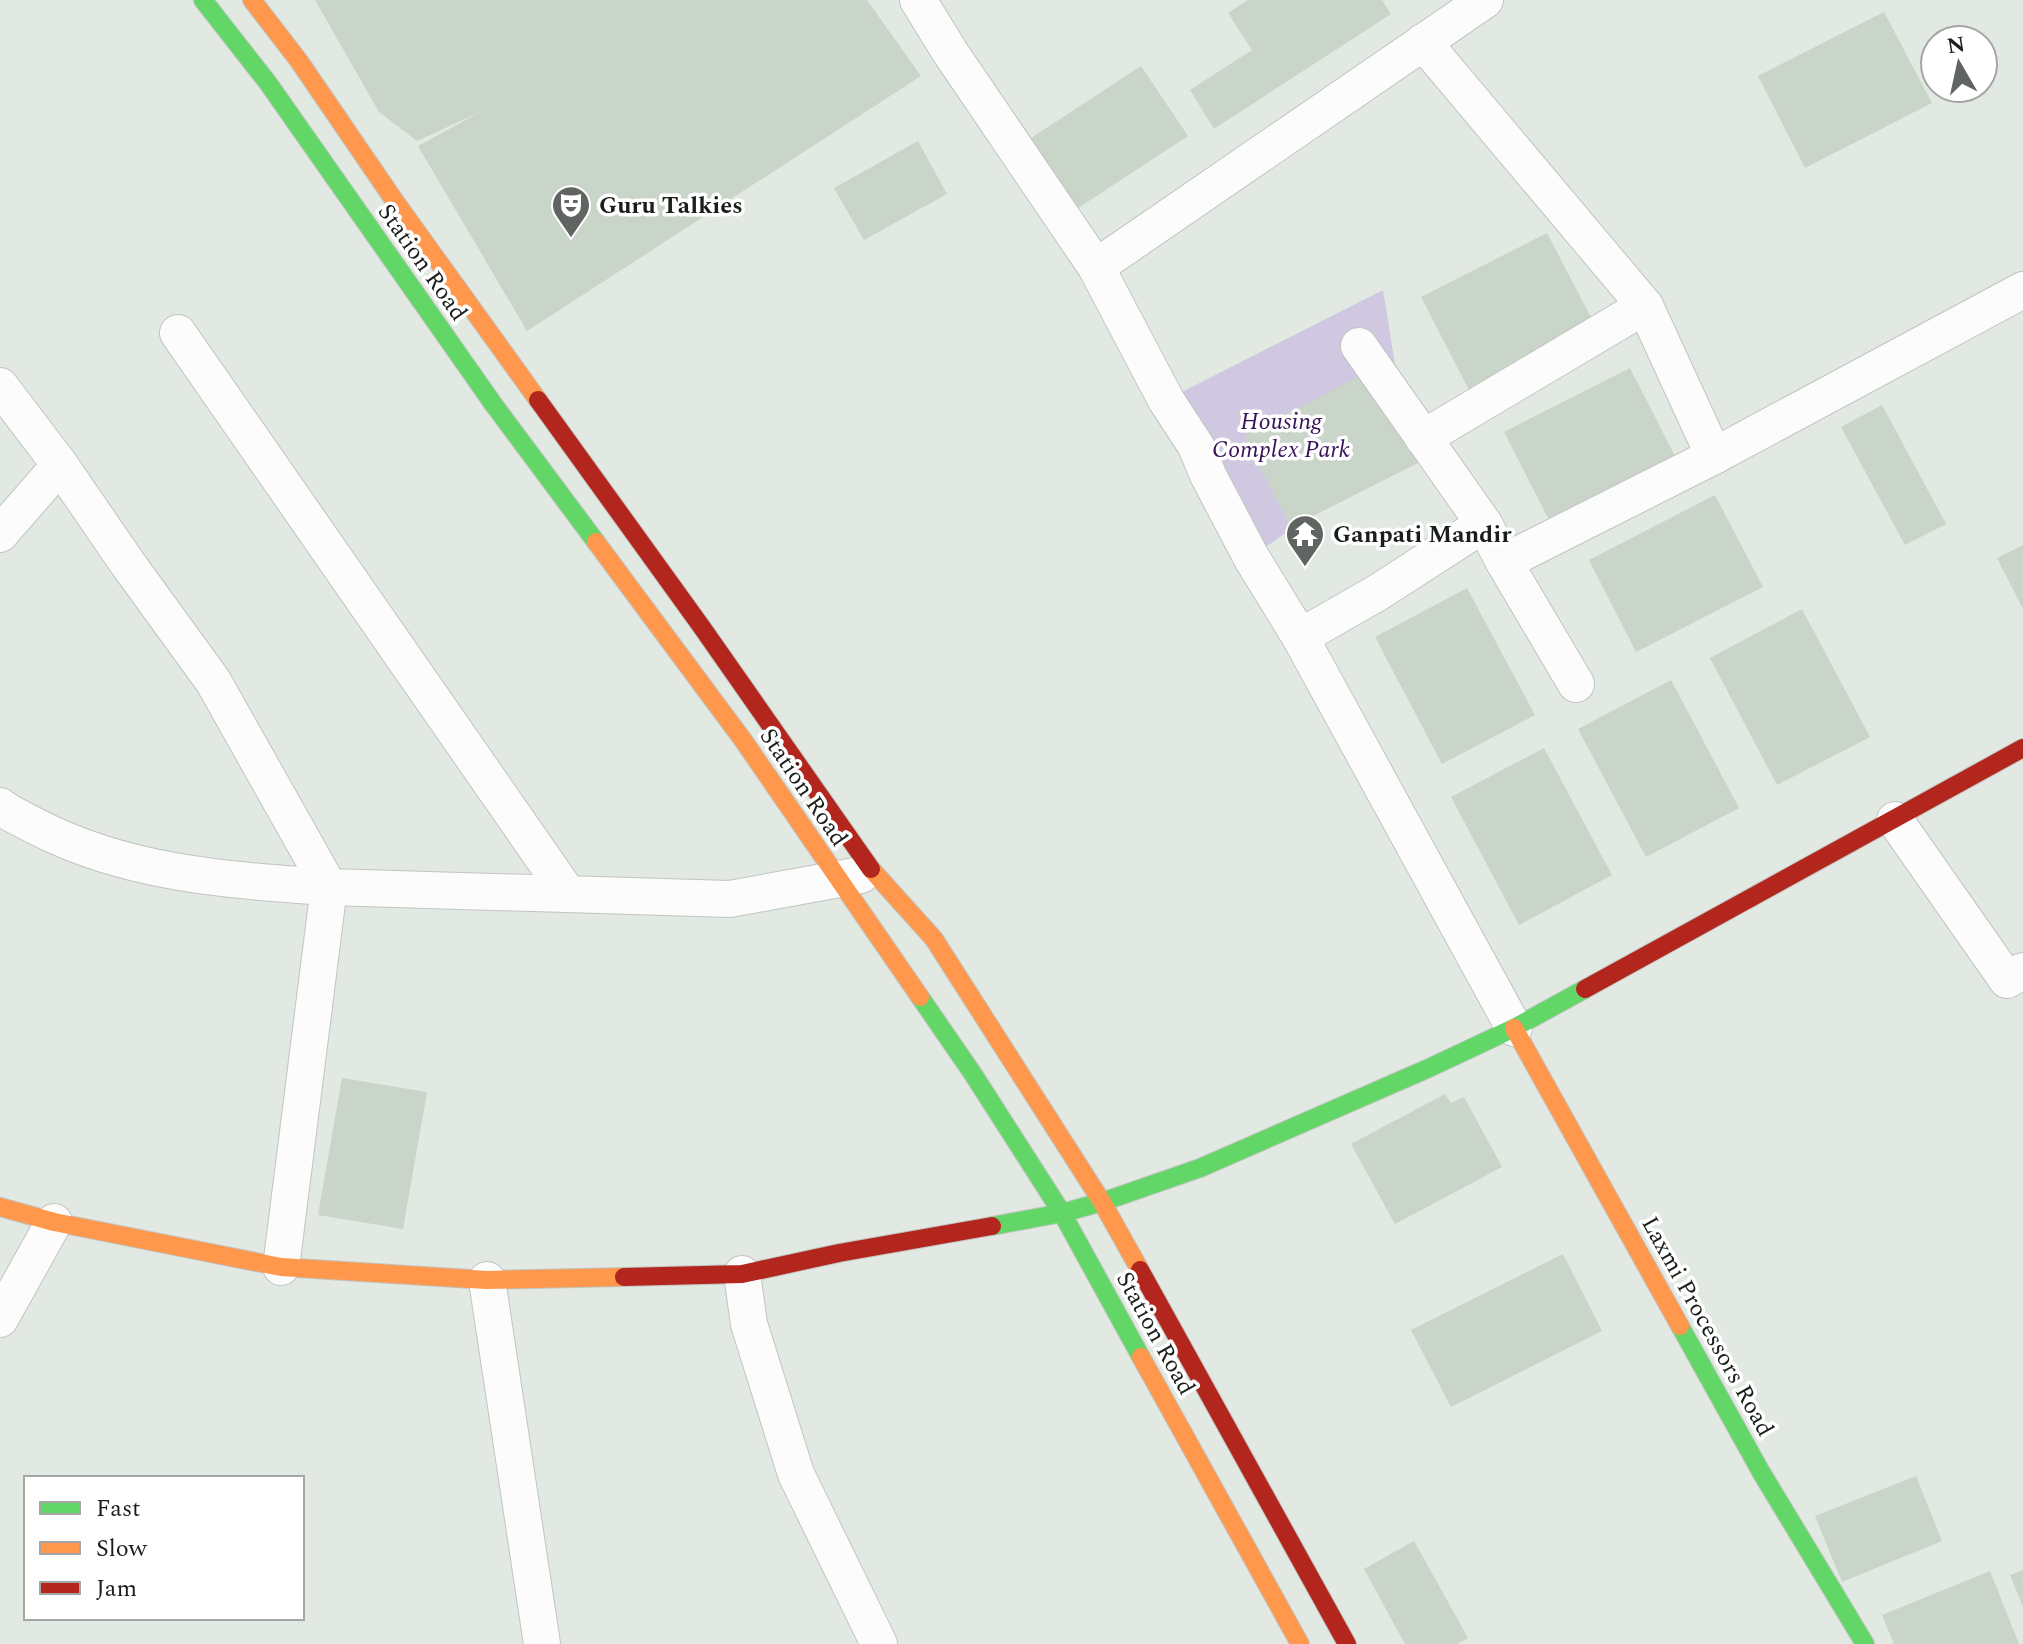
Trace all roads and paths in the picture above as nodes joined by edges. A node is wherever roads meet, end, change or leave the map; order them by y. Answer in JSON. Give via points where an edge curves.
{"nodes":[{"id":1,"x":203,"y":0,"type":"edge"},
{"id":2,"x":252,"y":0,"type":"edge"},
{"id":3,"x":918,"y":0,"type":"edge"},
{"id":4,"x":1485,"y":0,"type":"edge"},
{"id":5,"x":1423,"y":42,"type":"junction"},
{"id":6,"x":1096,"y":267,"type":"junction"},
{"id":7,"x":2023,"y":290,"type":"edge"},
{"id":8,"x":1645,"y":306,"type":"junction"},
{"id":9,"x":178,"y":333,"type":"dead end"},
{"id":10,"x":1359,"y":346,"type":"dead end"},
{"id":11,"x":0,"y":386,"type":"edge"},
{"id":12,"x":1423,"y":438,"type":"junction"},
{"id":13,"x":1714,"y":456,"type":"junction"},
{"id":14,"x":60,"y":465,"type":"junction"},
{"id":15,"x":1484,"y":524,"type":"junction"},
{"id":16,"x":0,"y":534,"type":"edge"},
{"id":17,"x":1504,"y":562,"type":"junction"},
{"id":18,"x":1300,"y":637,"type":"junction"},
{"id":19,"x":1576,"y":684,"type":"dead end"},
{"id":20,"x":2023,"y":748,"type":"edge"},
{"id":21,"x":0,"y":806,"type":"edge"},
{"id":22,"x":1895,"y":820,"type":"junction"},
{"id":23,"x":874,"y":873,"type":"junction"},
{"id":24,"x":837,"y":879,"type":"junction"},
{"id":25,"x":329,"y":887,"type":"junction"},
{"id":26,"x":568,"y":894,"type":"junction"},
{"id":27,"x":2023,"y":971,"type":"edge"},
{"id":28,"x":1514,"y":1028,"type":"junction"},
{"id":29,"x":1102,"y":1202,"type":"junction"},
{"id":30,"x":0,"y":1207,"type":"edge"},
{"id":31,"x":1062,"y":1213,"type":"junction"},
{"id":32,"x":54,"y":1222,"type":"junction"},
{"id":33,"x":281,"y":1267,"type":"junction"},
{"id":34,"x":742,"y":1274,"type":"junction"},
{"id":35,"x":487,"y":1280,"type":"junction"},
{"id":36,"x":0,"y":1319,"type":"edge"},
{"id":37,"x":542,"y":1644,"type":"edge"},
{"id":38,"x":879,"y":1644,"type":"edge"},
{"id":39,"x":1300,"y":1644,"type":"edge"},
{"id":40,"x":1347,"y":1644,"type":"edge"},
{"id":41,"x":1865,"y":1644,"type":"edge"}],
"edges":[{"from":1,"to":24,"type":"main road","name":"Station Road","via":[[743,740]]},
{"from":2,"to":23,"type":"main road","name":"Station Road"},
{"from":3,"to":6,"type":"street"},
{"from":4,"to":5,"type":"street"},
{"from":5,"to":6,"type":"street"},
{"from":5,"to":8,"type":"street"},
{"from":6,"to":18,"type":"street","via":[[1251,557]]},
{"from":7,"to":13,"type":"street"},
{"from":8,"to":12,"type":"street"},
{"from":8,"to":13,"type":"street"},
{"from":9,"to":26,"type":"street"},
{"from":10,"to":12,"type":"street"},
{"from":11,"to":14,"type":"street"},
{"from":12,"to":15,"type":"street"},
{"from":13,"to":17,"type":"street"},
{"from":14,"to":16,"type":"street"},
{"from":14,"to":25,"type":"street","via":[[213,681]]},
{"from":15,"to":17,"type":"street"},
{"from":15,"to":18,"type":"street"},
{"from":17,"to":19,"type":"street"},
{"from":18,"to":28,"type":"street"},
{"from":20,"to":22,"type":"main road"},
{"from":21,"to":25,"type":"street","via":[[66,841],[147,867]]},
{"from":22,"to":27,"type":"street","via":[[2007,980]]},
{"from":22,"to":28,"type":"main road"},
{"from":23,"to":24,"type":"street"},
{"from":23,"to":29,"type":"main road","name":"Station Road","via":[[934,939]]},
{"from":24,"to":26,"type":"street","via":[[730,899]]},
{"from":24,"to":31,"type":"main road","name":"Station Road"},
{"from":25,"to":26,"type":"street"},
{"from":25,"to":33,"type":"street"},
{"from":28,"to":29,"type":"main road","via":[[1200,1168]]},
{"from":28,"to":41,"type":"main road","name":"Laxmi Processors Road","via":[[1761,1472]]},
{"from":29,"to":31,"type":"main road"},
{"from":29,"to":40,"type":"main road","name":"Station Road"},
{"from":30,"to":32,"type":"main road"},
{"from":31,"to":34,"type":"main road"},
{"from":31,"to":39,"type":"main road","name":"Station Road"},
{"from":32,"to":33,"type":"main road"},
{"from":32,"to":36,"type":"street"},
{"from":33,"to":35,"type":"main road"},
{"from":34,"to":35,"type":"main road"},
{"from":34,"to":38,"type":"street","via":[[749,1324],[796,1474]]},
{"from":35,"to":37,"type":"street"}]}
